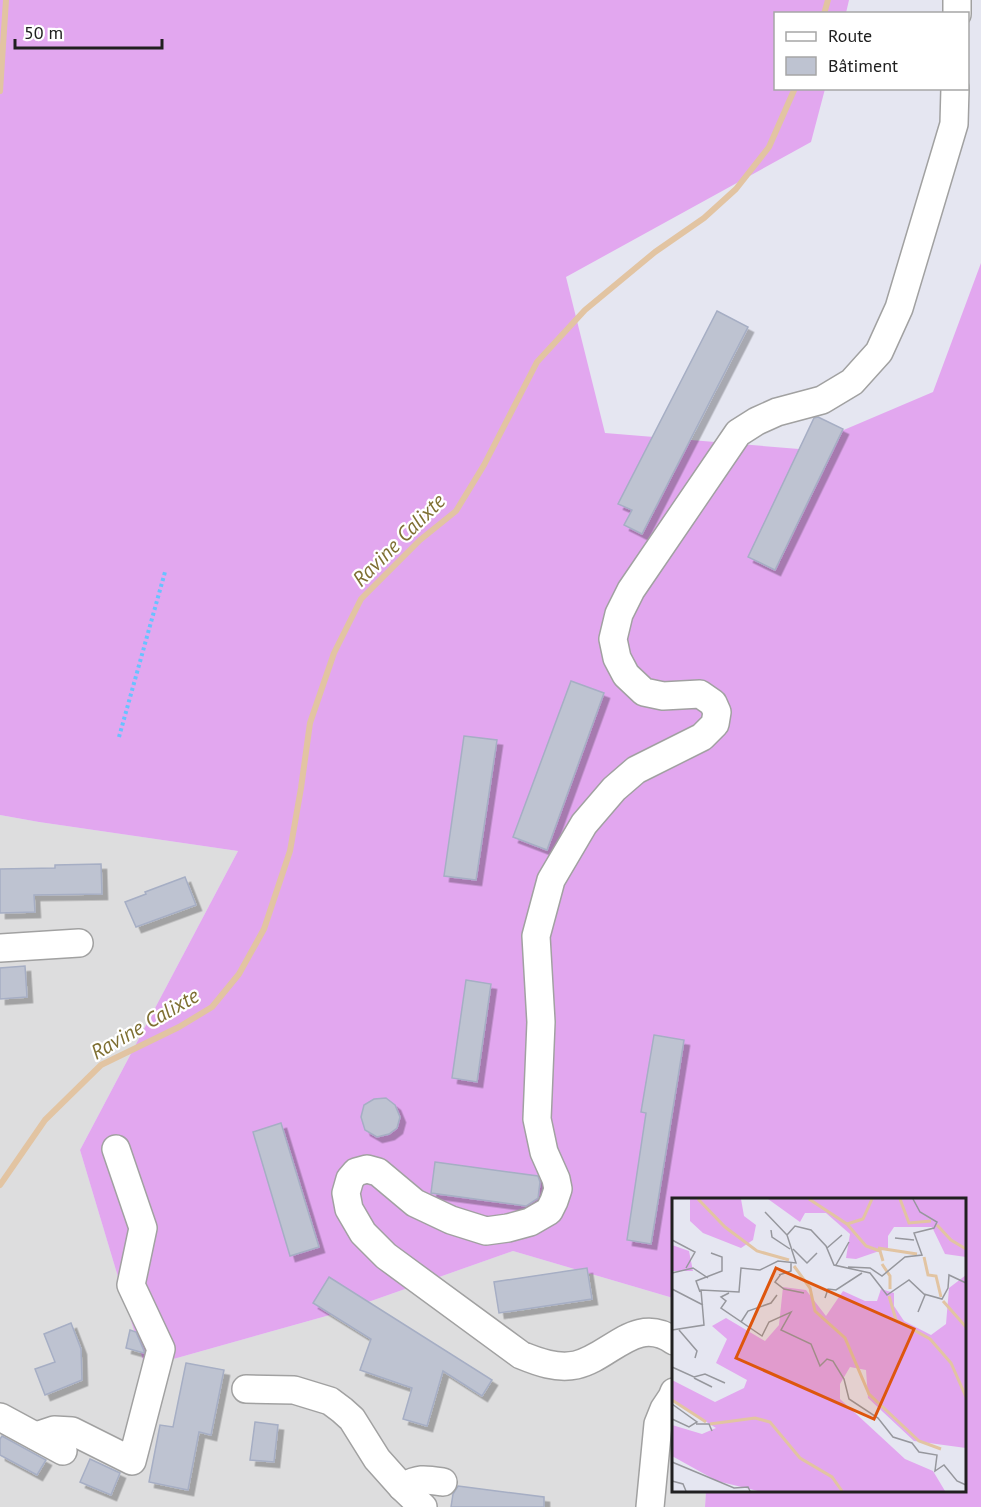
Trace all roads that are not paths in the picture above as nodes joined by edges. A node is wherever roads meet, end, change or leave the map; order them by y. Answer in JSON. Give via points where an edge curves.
{"nodes":[{"id":1,"x":955,"y":90,"type":"edge"},
{"id":2,"x":79,"y":942,"type":"dead end"},
{"id":3,"x":0,"y":948,"type":"edge"},
{"id":4,"x":116,"y":1149,"type":"dead end"},
{"id":5,"x":672,"y":1340,"type":"edge"},
{"id":6,"x":246,"y":1389,"type":"dead end"},
{"id":7,"x":672,"y":1397,"type":"edge"},
{"id":8,"x":0,"y":1417,"type":"edge"},
{"id":9,"x":36,"y":1436,"type":"junction"},
{"id":10,"x":63,"y":1451,"type":"dead end"},
{"id":11,"x":443,"y":1482,"type":"dead end"},
{"id":12,"x":402,"y":1487,"type":"junction"},
{"id":13,"x":423,"y":1507,"type":"edge"},
{"id":14,"x":650,"y":1507,"type":"edge"}],
"edges":[{"from":1,"to":5,"type":"street","via":[[954,124],[899,308],[879,352],[852,382],[822,400],[777,412],[738,433],[631,590],[619,614],[613,639],[626,675],[644,692],[663,696],[700,694],[713,703],[717,712],[715,724],[702,736],[636,770],[614,789],[584,824],[550,880],[536,936],[541,1022],[537,1119],[558,1190],[549,1211],[530,1222],[486,1231],[416,1203],[378,1172],[368,1169],[356,1172],[346,1193],[349,1209],[363,1233],[386,1256],[521,1355],[540,1362],[573,1365],[588,1361],[634,1334],[649,1331]]},
{"from":2,"to":3,"type":"street"},
{"from":4,"to":9,"type":"street","via":[[143,1227],[131,1285],[161,1349],[132,1461],[72,1431],[54,1430]]},
{"from":6,"to":12,"type":"street","via":[[294,1390],[330,1401],[352,1419],[377,1459]]},
{"from":7,"to":14,"type":"street","via":[[658,1424]]},
{"from":8,"to":9,"type":"street"},
{"from":9,"to":10,"type":"street"},
{"from":11,"to":12,"type":"street","via":[[423,1479]]},
{"from":12,"to":13,"type":"street"}]}
